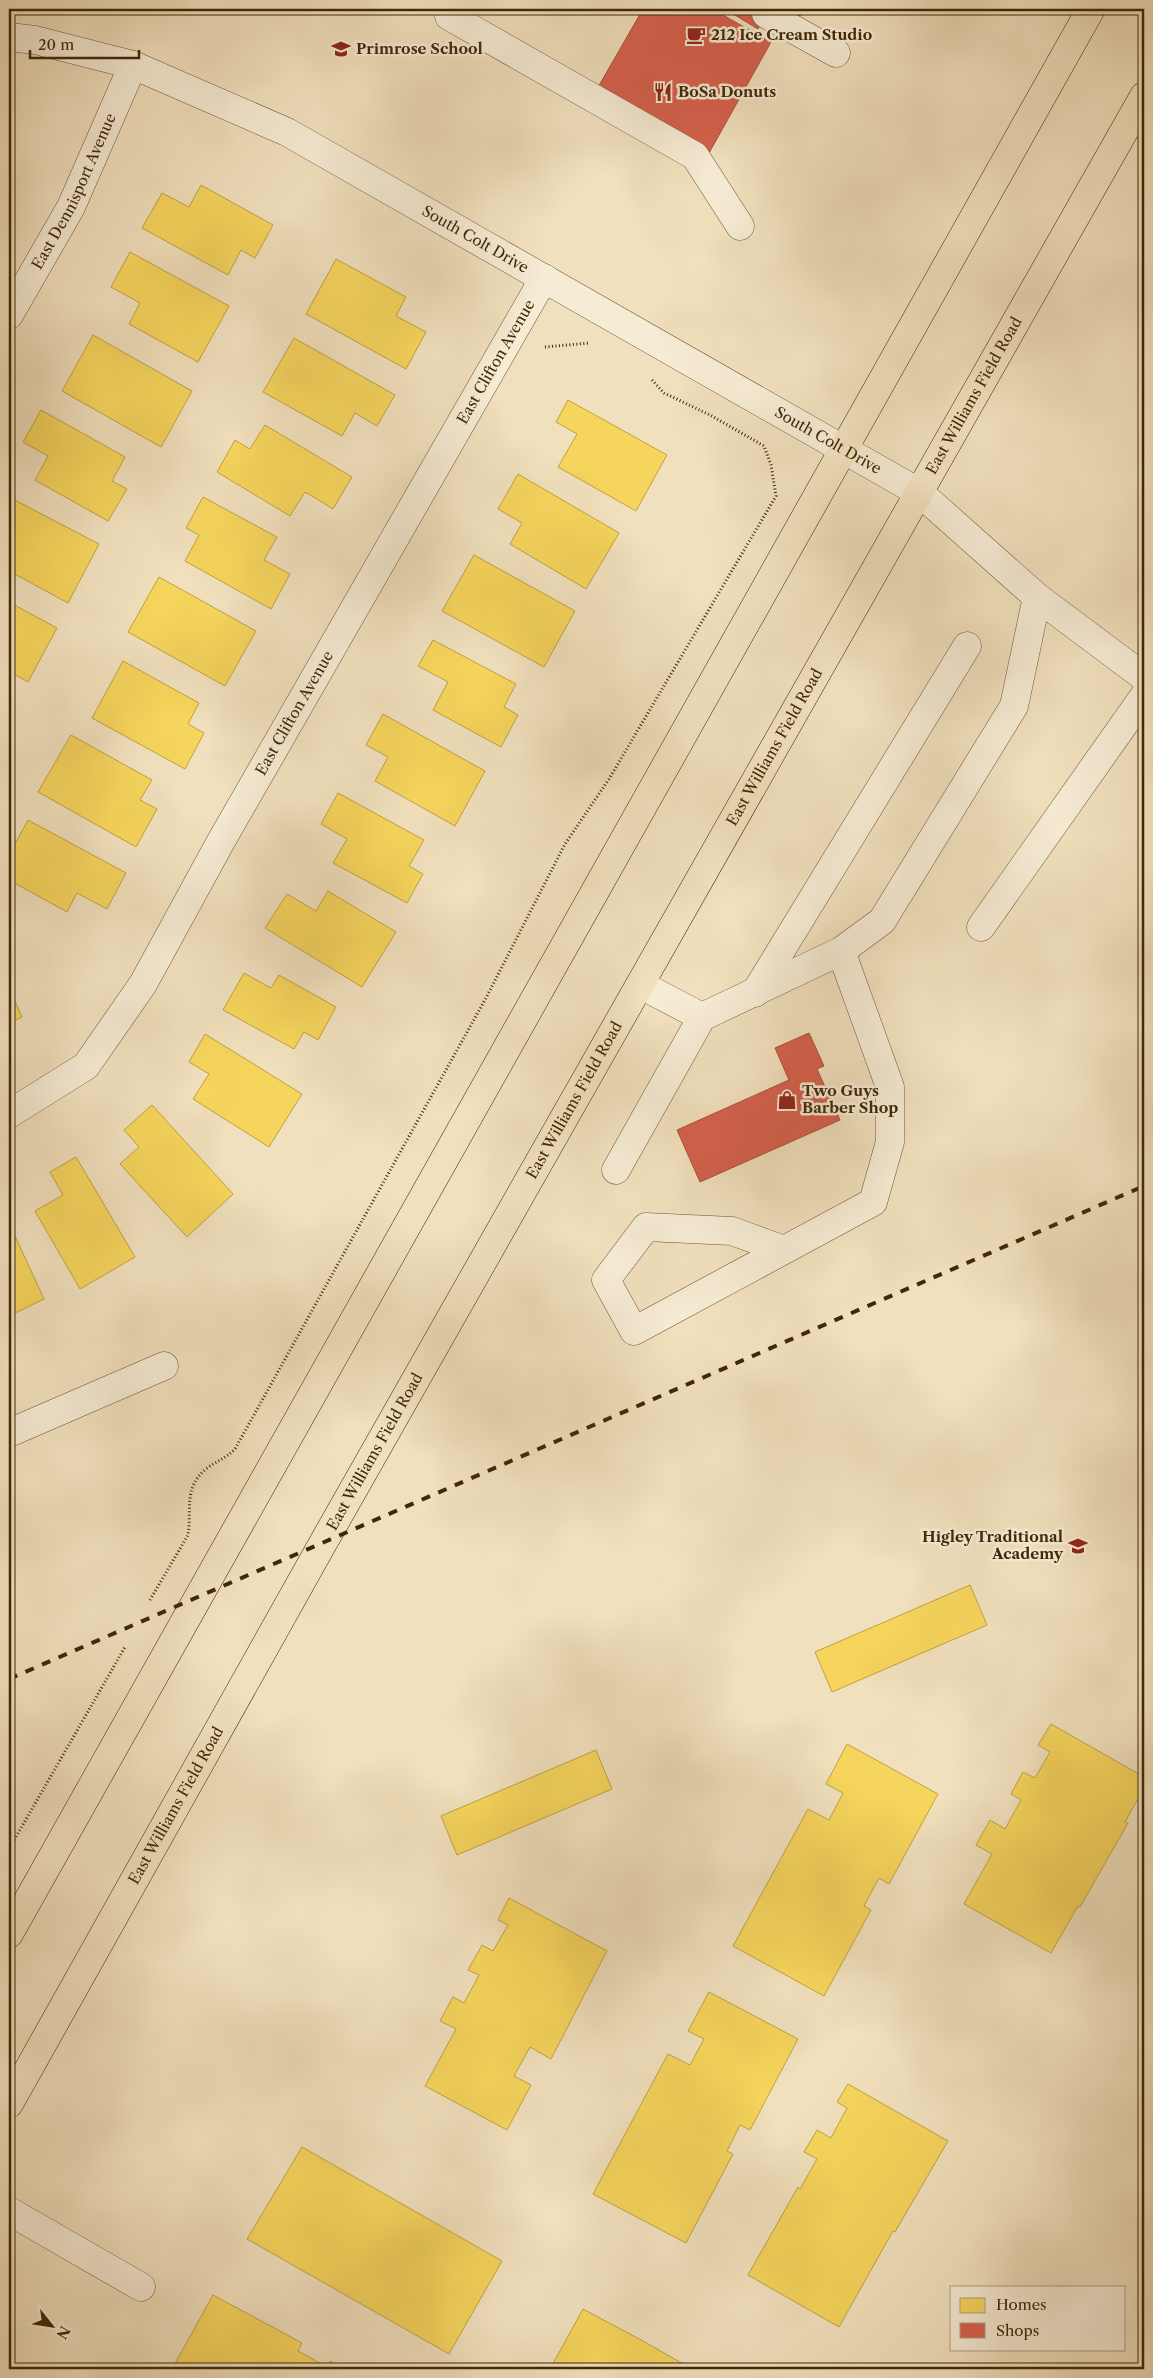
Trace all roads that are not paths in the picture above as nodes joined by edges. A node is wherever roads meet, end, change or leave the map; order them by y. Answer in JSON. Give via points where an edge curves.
{"nodes":[{"id":1,"x":1091,"y":9,"type":"edge"},
{"id":2,"x":766,"y":14,"type":"dead end"},
{"id":3,"x":449,"y":16,"type":"dead end"},
{"id":4,"x":9,"y":38,"type":"edge"},
{"id":5,"x":836,"y":53,"type":"dead end"},
{"id":6,"x":133,"y":65,"type":"junction"},
{"id":7,"x":1144,"y":96,"type":"edge"},
{"id":8,"x":740,"y":226,"type":"dead end"},
{"id":9,"x":544,"y":278,"type":"junction"},
{"id":10,"x":9,"y":315,"type":"edge"},
{"id":11,"x":845,"y":451,"type":"junction"},
{"id":12,"x":920,"y":493,"type":"junction"},
{"id":13,"x":1037,"y":597,"type":"junction"},
{"id":14,"x":967,"y":646,"type":"dead end"},
{"id":15,"x":1144,"y":677,"type":"edge"},
{"id":16,"x":1144,"y":696,"type":"edge"},
{"id":17,"x":981,"y":927,"type":"dead end"},
{"id":18,"x":841,"y":951,"type":"junction"},
{"id":19,"x":641,"y":985,"type":"junction"},
{"id":20,"x":755,"y":993,"type":"junction"},
{"id":21,"x":702,"y":1017,"type":"junction"},
{"id":22,"x":9,"y":1114,"type":"edge"},
{"id":23,"x":616,"y":1170,"type":"dead end"},
{"id":24,"x":784,"y":1250,"type":"junction"},
{"id":25,"x":164,"y":1366,"type":"dead end"},
{"id":26,"x":9,"y":1433,"type":"edge"},
{"id":27,"x":9,"y":1934,"type":"edge"},
{"id":28,"x":9,"y":2104,"type":"edge"},
{"id":29,"x":9,"y":2211,"type":"edge"},
{"id":30,"x":140,"y":2287,"type":"dead end"}],
"edges":[{"from":1,"to":11,"type":"main road"},
{"from":2,"to":5,"type":"street"},
{"from":3,"to":8,"type":"street","via":[[695,156]]},
{"from":4,"to":6,"type":"street","name":"South Colt Drive","via":[[35,40]]},
{"from":6,"to":9,"type":"street","name":"South Colt Drive","via":[[287,132]]},
{"from":6,"to":10,"type":"street","name":"East Dennisport Avenue","via":[[71,207]]},
{"from":7,"to":12,"type":"main road","name":"East Williams Field Road"},
{"from":9,"to":11,"type":"street","name":"South Colt Drive"},
{"from":9,"to":22,"type":"street","name":"East Clifton Avenue","via":[[220,843],[143,984],[86,1066]]},
{"from":11,"to":12,"type":"street","name":"South Colt Drive"},
{"from":11,"to":27,"type":"main road"},
{"from":12,"to":13,"type":"street","name":"South Colt Drive"},
{"from":12,"to":19,"type":"main road","name":"East Williams Field Road"},
{"from":13,"to":15,"type":"street","name":"South Colt Drive"},
{"from":13,"to":18,"type":"street","via":[[1014,706],[882,921]]},
{"from":14,"to":20,"type":"street"},
{"from":16,"to":17,"type":"street"},
{"from":18,"to":20,"type":"street"},
{"from":18,"to":24,"type":"street","via":[[890,1087],[890,1142],[873,1202]]},
{"from":19,"to":21,"type":"street"},
{"from":19,"to":28,"type":"main road","name":"East Williams Field Road"},
{"from":20,"to":21,"type":"street"},
{"from":21,"to":23,"type":"street"},
{"from":24,"to":24,"type":"street","via":[[634,1331],[606,1280],[646,1227],[732,1230]]},
{"from":25,"to":26,"type":"street"},
{"from":29,"to":30,"type":"street"}]}
